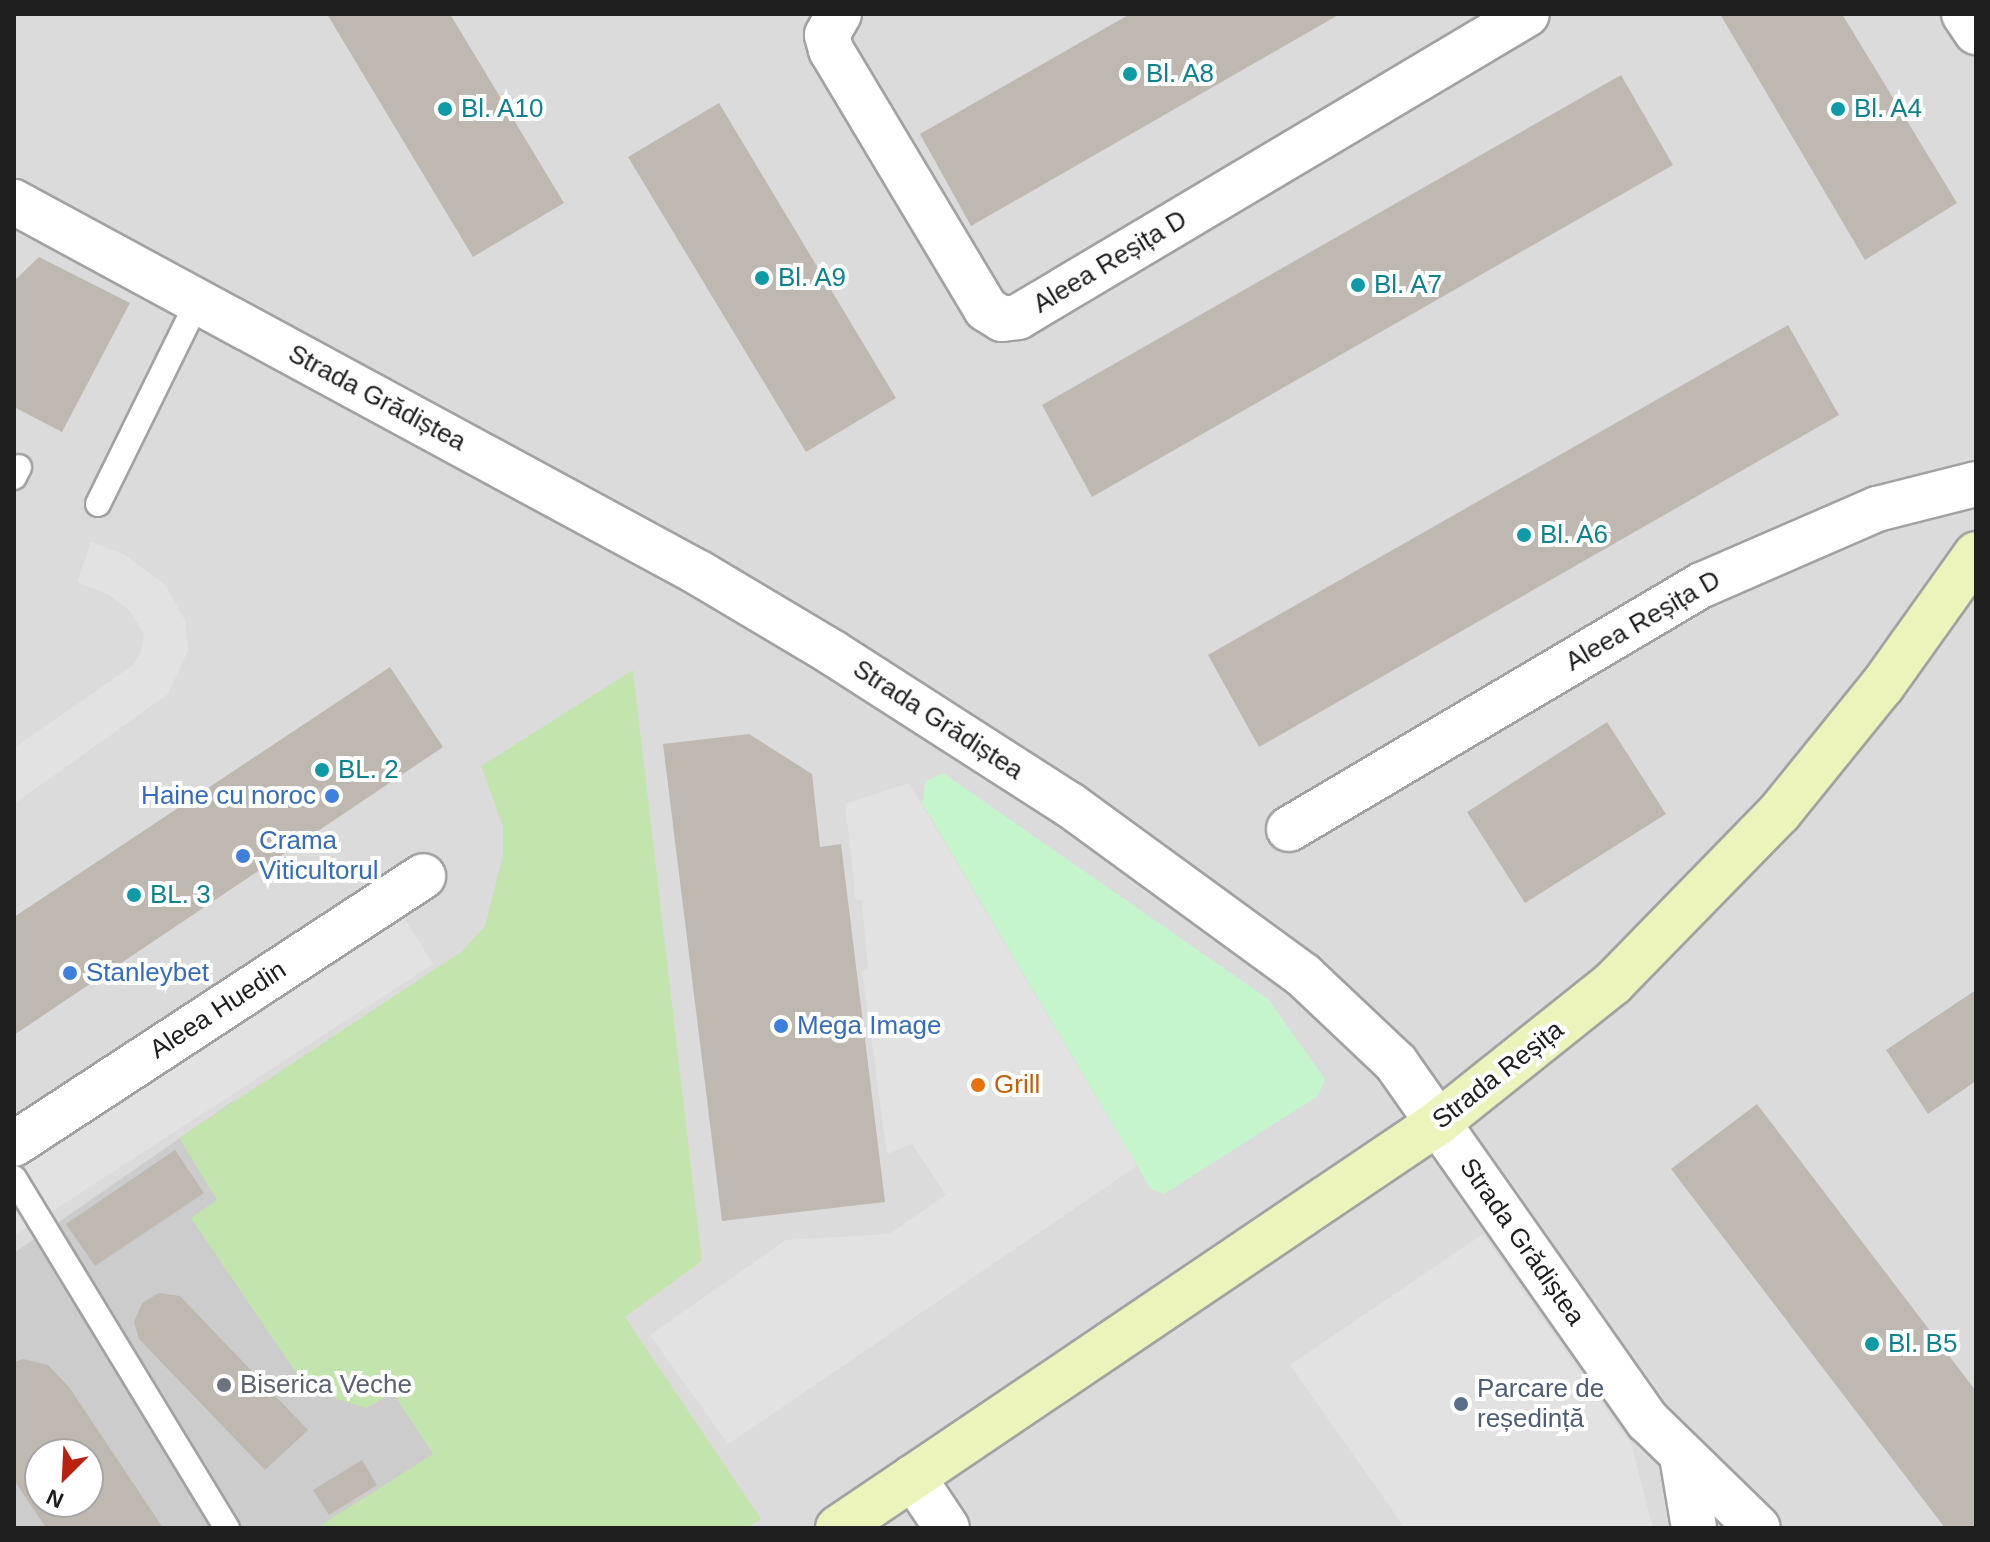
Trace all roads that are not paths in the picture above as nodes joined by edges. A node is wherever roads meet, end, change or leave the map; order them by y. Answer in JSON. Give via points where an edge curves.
{"nodes":[{"id":1,"x":839,"y":14,"type":"edge"},
{"id":2,"x":1527,"y":14,"type":"edge"},
{"id":3,"x":1964,"y":14,"type":"edge"},
{"id":4,"x":1976,"y":32,"type":"edge"},
{"id":5,"x":14,"y":202,"type":"edge"},
{"id":6,"x":198,"y":301,"type":"junction"},
{"id":7,"x":1976,"y":484,"type":"edge"},
{"id":8,"x":98,"y":504,"type":"dead end"},
{"id":9,"x":1976,"y":554,"type":"edge"},
{"id":10,"x":1289,"y":829,"type":"dead end"},
{"id":11,"x":423,"y":876,"type":"dead end"},
{"id":12,"x":1439,"y":1122,"type":"junction"},
{"id":13,"x":14,"y":1144,"type":"edge"},
{"id":14,"x":14,"y":1178,"type":"edge"},
{"id":15,"x":1682,"y":1456,"type":"junction"},
{"id":16,"x":913,"y":1477,"type":"junction"},
{"id":17,"x":227,"y":1528,"type":"edge"},
{"id":18,"x":838,"y":1528,"type":"edge"},
{"id":19,"x":947,"y":1528,"type":"edge"},
{"id":20,"x":1694,"y":1528,"type":"edge"},
{"id":21,"x":1758,"y":1528,"type":"edge"}],
"edges":[{"from":1,"to":2,"type":"street","name":"Aleea Reșița D","via":[[827,35],[831,50],[986,309],[1002,319],[1018,317]]},
{"from":3,"to":4,"type":"street"},
{"from":5,"to":6,"type":"street","name":"Strada Grădiștea"},
{"from":6,"to":8,"type":"lane"},
{"from":6,"to":12,"type":"street","name":"Strada Grădiștea","via":[[710,580],[1070,805],[1332,999],[1379,1042]]},
{"from":7,"to":10,"type":"street","name":"Aleea Reșița D","via":[[1877,509],[1702,585]]},
{"from":9,"to":12,"type":"street","name":"Strada Reșița","via":[[1856,719],[1727,871],[1613,983]]},
{"from":11,"to":13,"type":"street","name":"Aleea Huedin"},
{"from":12,"to":15,"type":"street","name":"Strada Grădiștea","via":[[1648,1421]]},
{"from":12,"to":16,"type":"street","name":"Strada Reșița"},
{"from":14,"to":17,"type":"lane"},
{"from":15,"to":20,"type":"street"},
{"from":15,"to":21,"type":"street","name":"Strada Grădiștea"},
{"from":16,"to":18,"type":"street","name":"Strada Reșița"},
{"from":16,"to":19,"type":"street"}]}
